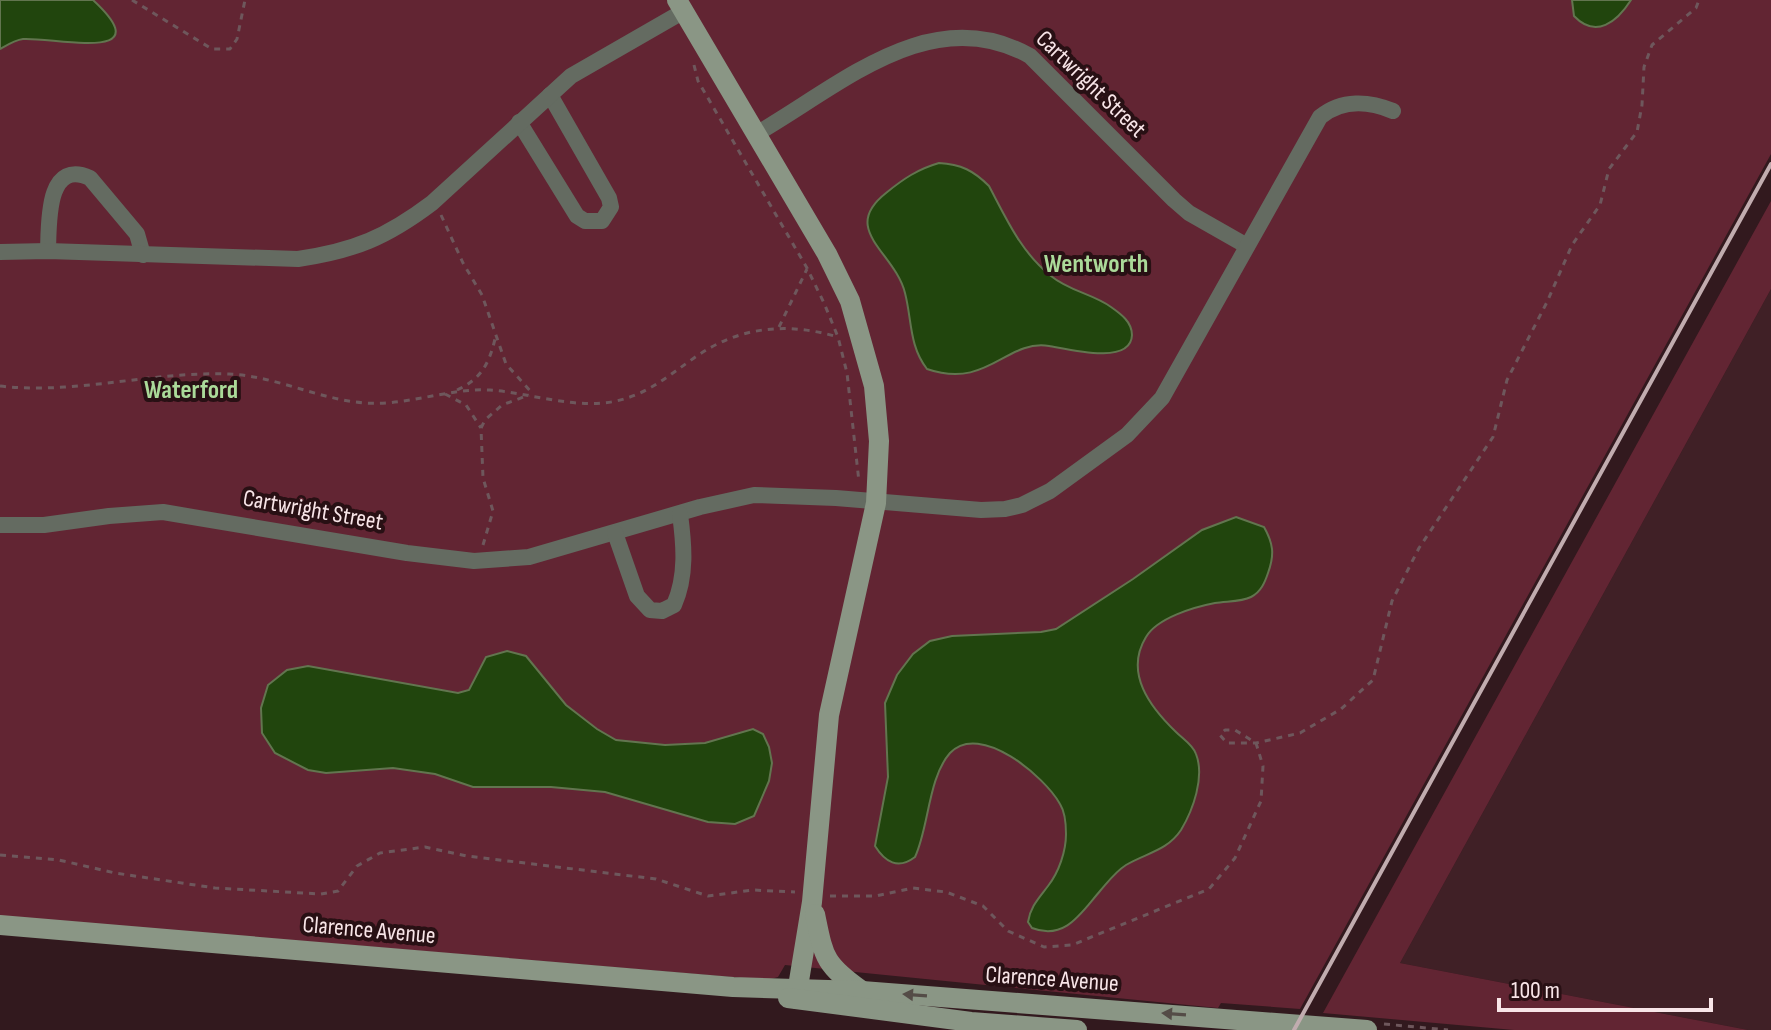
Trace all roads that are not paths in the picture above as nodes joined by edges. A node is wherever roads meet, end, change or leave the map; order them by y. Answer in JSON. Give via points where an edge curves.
{"nodes":[{"id":1,"x":680,"y":6,"type":"edge"},
{"id":2,"x":550,"y":95,"type":"junction"},
{"id":3,"x":1393,"y":111,"type":"dead end"},
{"id":4,"x":519,"y":122,"type":"junction"},
{"id":5,"x":756,"y":134,"type":"junction"},
{"id":6,"x":1247,"y":246,"type":"junction"},
{"id":7,"x":48,"y":251,"type":"junction"},
{"id":8,"x":0,"y":252,"type":"edge"},
{"id":9,"x":143,"y":255,"type":"junction"},
{"id":10,"x":876,"y":503,"type":"junction"},
{"id":11,"x":680,"y":514,"type":"junction"},
{"id":12,"x":0,"y":525,"type":"edge"},
{"id":13,"x":615,"y":533,"type":"junction"},
{"id":14,"x":814,"y":894,"type":"junction"},
{"id":15,"x":0,"y":925,"type":"edge"},
{"id":16,"x":862,"y":991,"type":"junction"},
{"id":17,"x":805,"y":994,"type":"junction"},
{"id":18,"x":1371,"y":1026,"type":"edge"},
{"id":19,"x":1077,"y":1030,"type":"edge"}],
"edges":[{"from":1,"to":2,"type":"street"},
{"from":1,"to":5,"type":"street"},
{"from":2,"to":4,"type":"street"},
{"from":2,"to":4,"type":"street","via":[[609,198],[611,207],[602,221],[577,216]]},
{"from":3,"to":6,"type":"street","name":"Cartwright Street","via":[[1359,102],[1320,117]]},
{"from":4,"to":9,"type":"street","via":[[432,203],[363,245],[298,259]]},
{"from":5,"to":6,"type":"street","name":"Cartwright Street","via":[[916,37],[948,30],[977,32],[1030,56],[1174,200]]},
{"from":5,"to":10,"type":"street","via":[[850,301],[874,386],[879,441]]},
{"from":6,"to":10,"type":"street","name":"Cartwright Street","via":[[1162,398],[1127,435],[1050,491],[1005,509]]},
{"from":7,"to":8,"type":"street"},
{"from":7,"to":9,"type":"street"},
{"from":7,"to":9,"type":"street","via":[[55,189],[70,174],[80,173],[137,234]]},
{"from":10,"to":11,"type":"street","name":"Cartwright Street","via":[[754,495]]},
{"from":10,"to":14,"type":"street","via":[[829,715]]},
{"from":11,"to":13,"type":"street","name":"Cartwright Street"},
{"from":11,"to":13,"type":"street","via":[[684,558],[679,593],[674,605],[662,611],[650,610],[637,596]]},
{"from":12,"to":13,"type":"street","name":"Cartwright Street","via":[[163,512],[481,561],[529,557]]},
{"from":14,"to":16,"type":"street","via":[[824,956]]},
{"from":14,"to":17,"type":"street"},
{"from":15,"to":17,"type":"street","name":"Clarence Avenue"},
{"from":16,"to":17,"type":"street","name":"Clarence Avenue"},
{"from":18,"to":16,"type":"street","name":"Clarence Avenue","one_way":true},
{"from":17,"to":19,"type":"street","name":"Clarence Avenue","via":[[971,1022]]}]}
